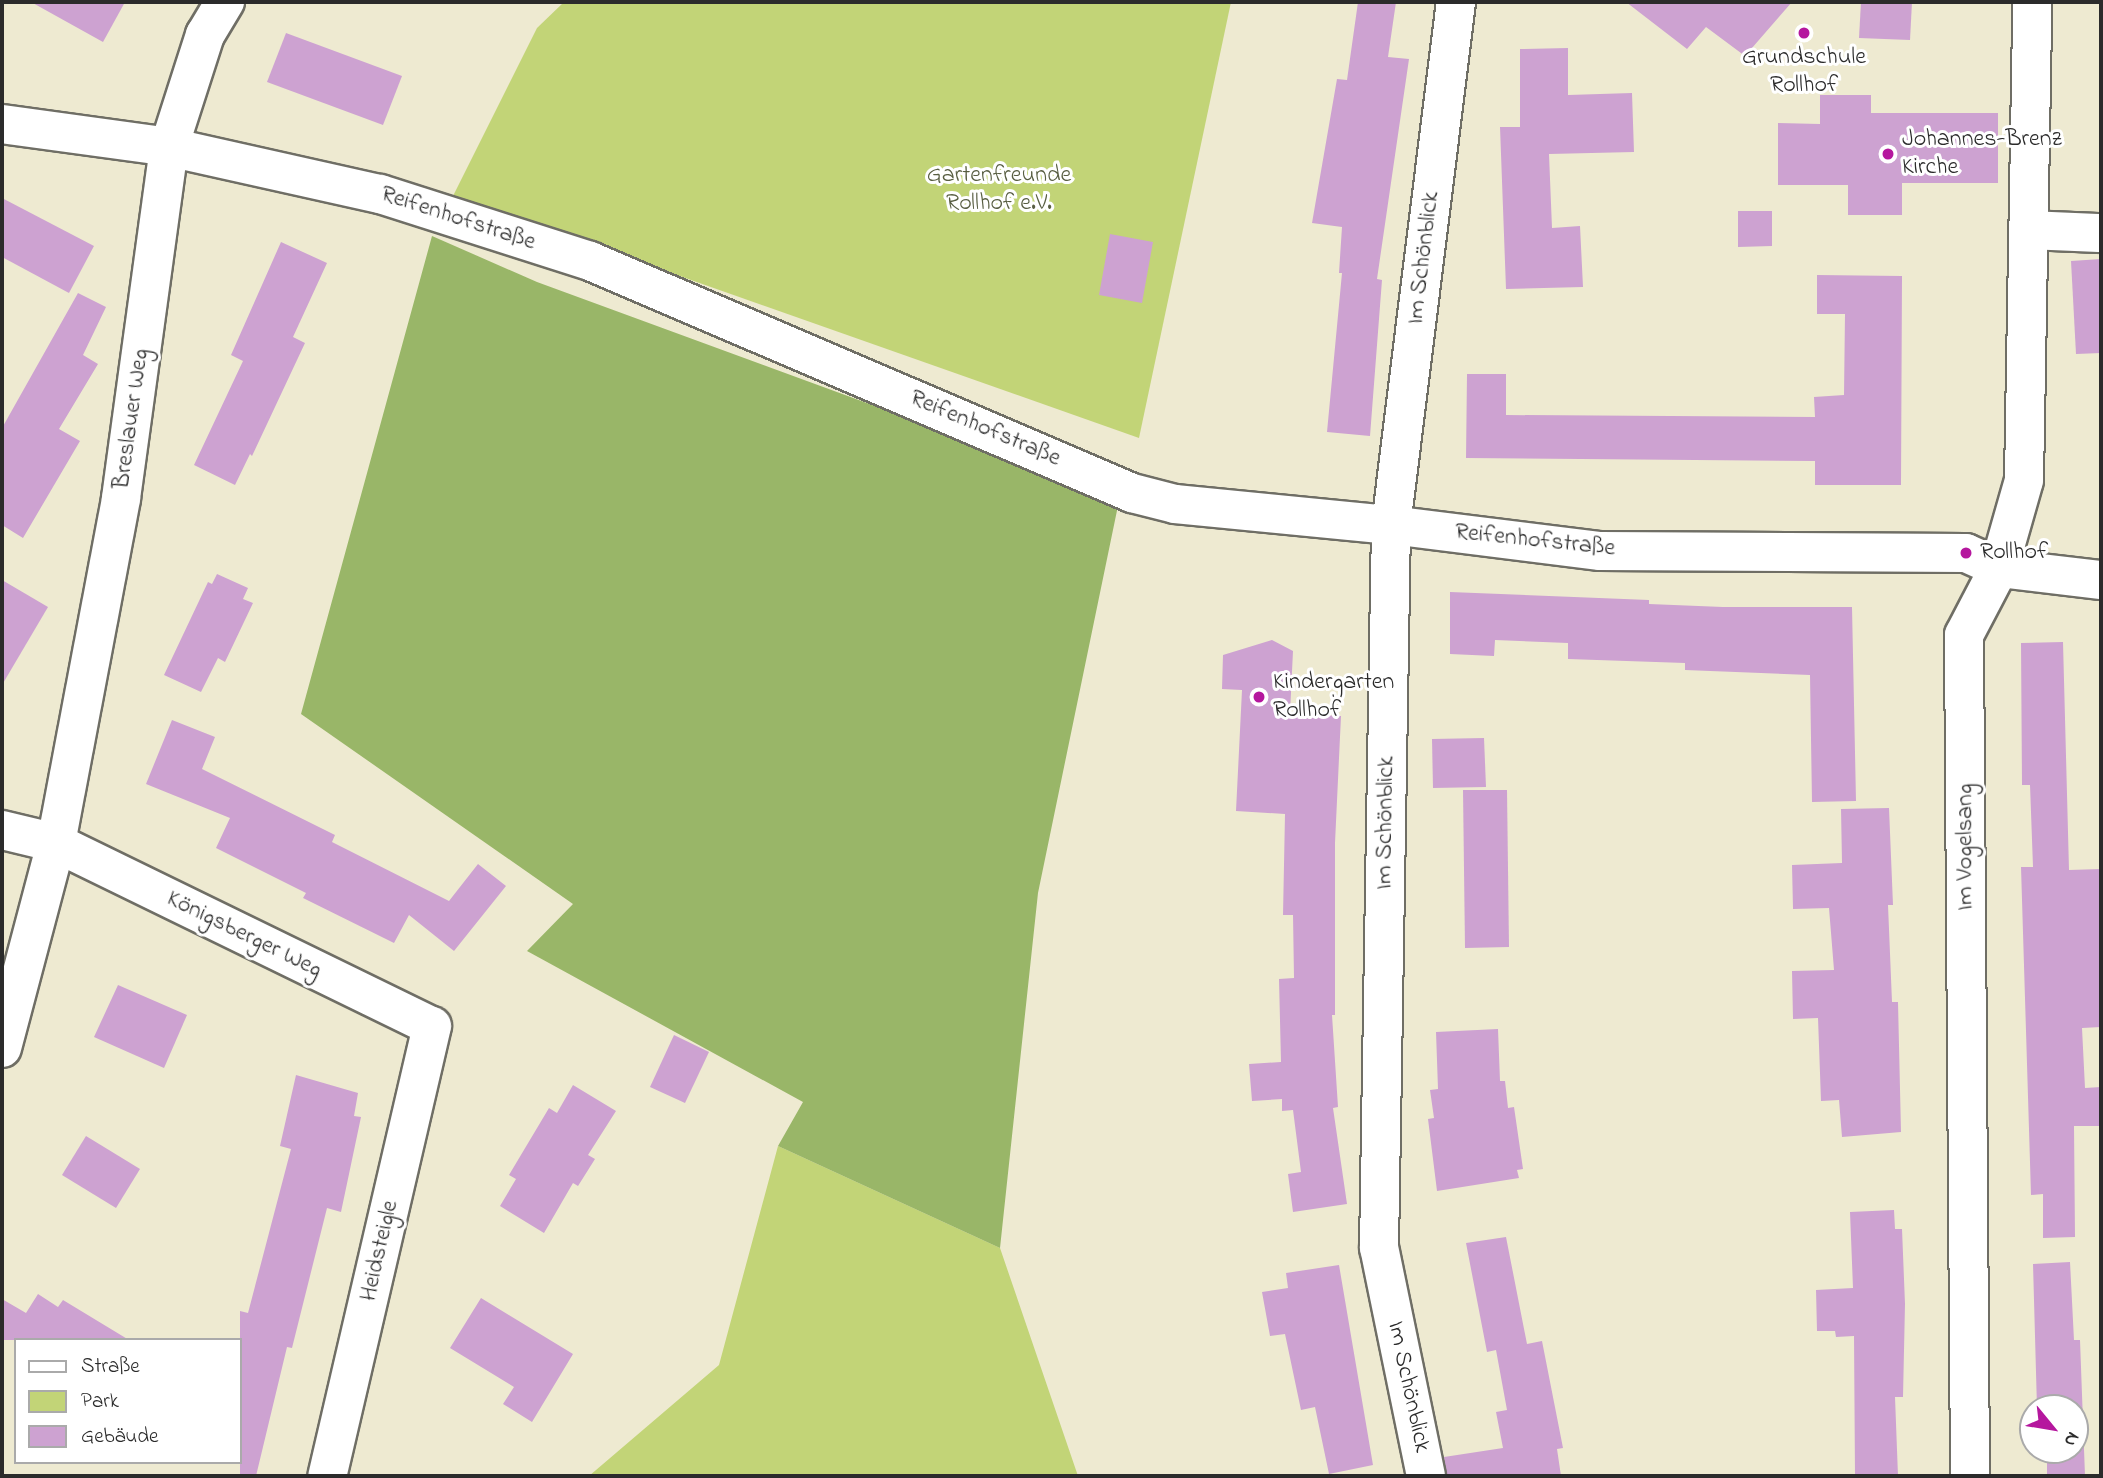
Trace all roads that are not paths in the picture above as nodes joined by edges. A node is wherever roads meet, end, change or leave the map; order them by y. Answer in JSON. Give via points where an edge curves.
{"nodes":[{"id":1,"x":225,"y":2,"type":"edge"},
{"id":2,"x":1456,"y":2,"type":"edge"},
{"id":3,"x":2032,"y":2,"type":"edge"},
{"id":4,"x":2,"y":124,"type":"edge"},
{"id":5,"x":169,"y":147,"type":"junction"},
{"id":6,"x":2029,"y":230,"type":"junction"},
{"id":7,"x":2101,"y":233,"type":"edge"},
{"id":8,"x":1391,"y":525,"type":"junction"},
{"id":9,"x":1999,"y":568,"type":"junction"},
{"id":10,"x":2101,"y":580,"type":"edge"},
{"id":11,"x":2,"y":830,"type":"edge"},
{"id":12,"x":56,"y":843,"type":"junction"},
{"id":13,"x":432,"y":1026,"type":"joint"},
{"id":14,"x":2,"y":1048,"type":"edge"},
{"id":15,"x":327,"y":1476,"type":"edge"},
{"id":16,"x":1426,"y":1476,"type":"edge"},
{"id":17,"x":1970,"y":1476,"type":"edge"}],
"edges":[{"from":1,"to":5,"type":"street","name":"Breslauer Weg","via":[[205,35]]},
{"from":2,"to":8,"type":"street","name":"Im Schönblick"},
{"from":3,"to":6,"type":"street","name":"Im Vogelsang"},
{"from":4,"to":5,"type":"street","name":"Reifenhofstraße"},
{"from":5,"to":8,"type":"street","name":"Reifenhofstraße","via":[[380,194],[590,261],[1132,493],[1175,504]]},
{"from":5,"to":12,"type":"street","name":"Breslauer Weg","via":[[121,498]]},
{"from":6,"to":7,"type":"street"},
{"from":6,"to":9,"type":"street","name":"Im Vogelsang","via":[[2024,480]]},
{"from":8,"to":9,"type":"street","name":"Reifenhofstraße","via":[[1600,551],[1966,553]]},
{"from":8,"to":16,"type":"street","name":"Im Schönblick","via":[[1379,1248]]},
{"from":9,"to":10,"type":"street","name":"Reifenhofstraße"},
{"from":9,"to":17,"type":"street","name":"Im Vogelsang","via":[[1964,635]]},
{"from":11,"to":12,"type":"street","name":"Königsberger Weg"},
{"from":12,"to":13,"type":"street","name":"Königsberger Weg"},
{"from":12,"to":14,"type":"street"},
{"from":13,"to":15,"type":"street","name":"Heidsteigle"}]}
